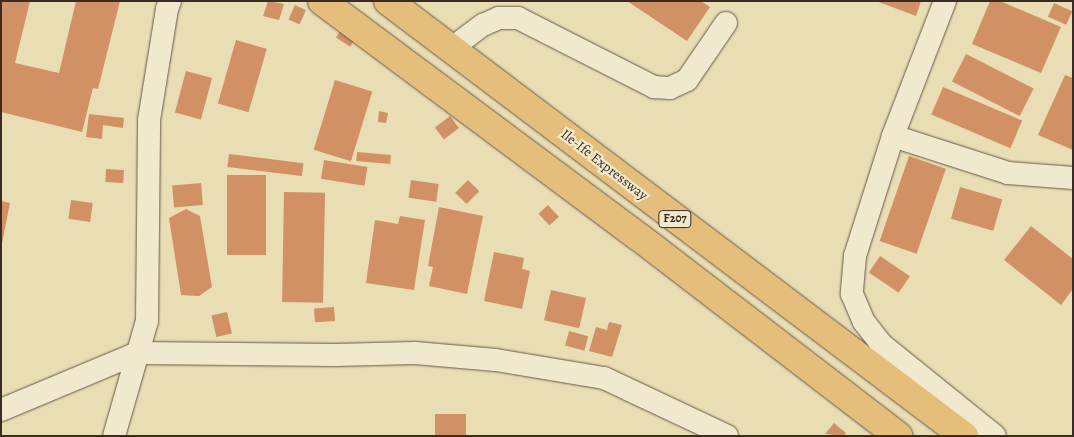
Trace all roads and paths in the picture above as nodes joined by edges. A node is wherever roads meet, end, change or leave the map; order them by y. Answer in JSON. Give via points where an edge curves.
{"nodes":[{"id":1,"x":170,"y":1,"type":"edge"},
{"id":2,"x":322,"y":1,"type":"edge"},
{"id":3,"x":388,"y":1,"type":"edge"},
{"id":4,"x":945,"y":1,"type":"edge"},
{"id":5,"x":726,"y":23,"type":"dead end"},
{"id":6,"x":452,"y":48,"type":"junction"},
{"id":7,"x":893,"y":136,"type":"junction"},
{"id":8,"x":1073,"y":178,"type":"edge"},
{"id":9,"x":137,"y":353,"type":"junction"},
{"id":10,"x":1,"y":410,"type":"edge"},
{"id":11,"x":114,"y":436,"type":"edge"},
{"id":12,"x":727,"y":436,"type":"edge"},
{"id":13,"x":898,"y":436,"type":"edge"},
{"id":14,"x":964,"y":436,"type":"edge"},
{"id":15,"x":995,"y":436,"type":"edge"}],
"edges":[{"from":1,"to":9,"type":"street","via":[[149,120],[147,321]]},
{"from":2,"to":13,"type":"main road","number":"F207","via":[[640,237]]},
{"from":3,"to":6,"type":"main road","name":"Ile-Ife Expressway","number":"F207"},
{"from":4,"to":7,"type":"street"},
{"from":5,"to":6,"type":"street","via":[[688,80],[670,88],[654,87],[518,18],[499,18],[483,24]]},
{"from":6,"to":14,"type":"main road","name":"Ile-Ife Expressway","number":"F207"},
{"from":7,"to":8,"type":"street","via":[[1008,173]]},
{"from":7,"to":15,"type":"street","via":[[855,256],[852,294],[864,322],[881,344]]},
{"from":9,"to":10,"type":"street"},
{"from":9,"to":11,"type":"street"},
{"from":9,"to":12,"type":"street","via":[[334,356],[416,353],[496,360],[604,378]]}]}
